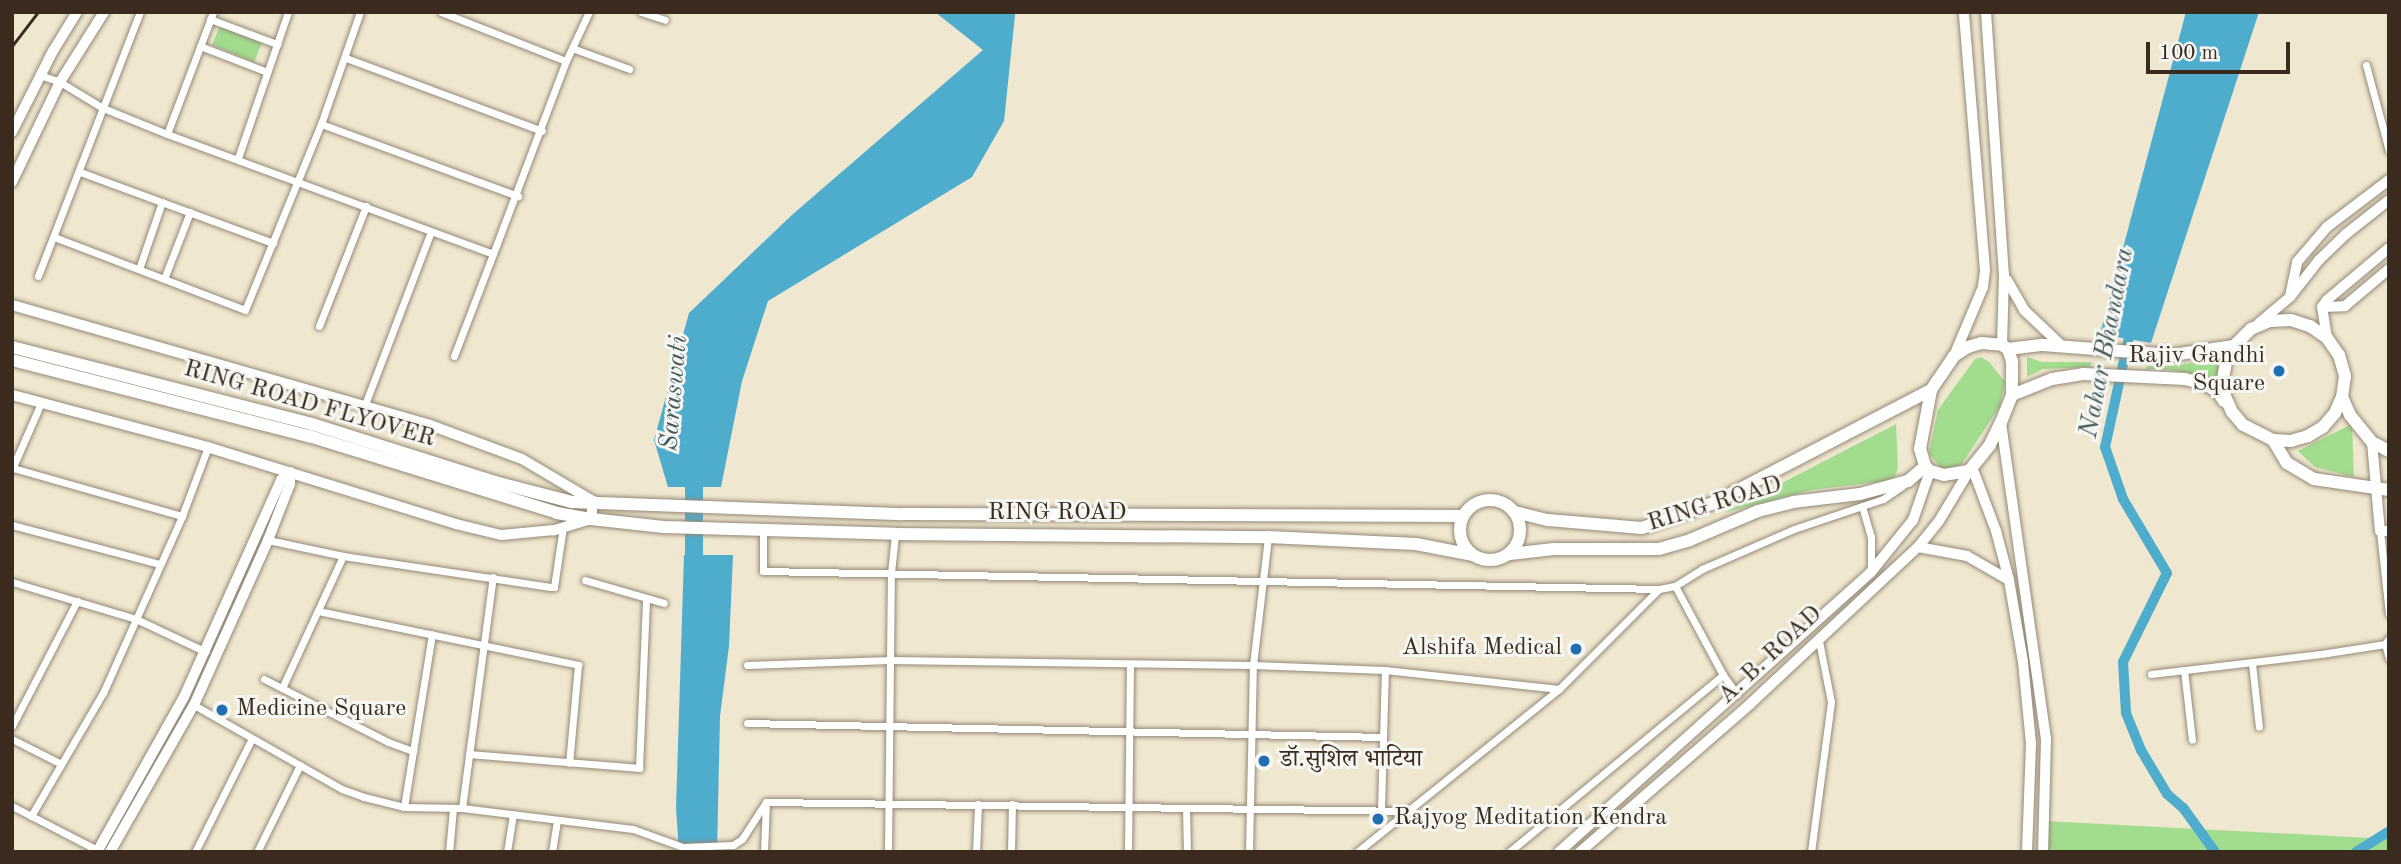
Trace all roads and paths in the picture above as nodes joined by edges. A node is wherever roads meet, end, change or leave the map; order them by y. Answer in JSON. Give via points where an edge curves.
{"nodes":[{"id":1,"x":77,"y":12,"type":"edge"},
{"id":2,"x":104,"y":12,"type":"edge"},
{"id":3,"x":140,"y":12,"type":"edge"},
{"id":4,"x":288,"y":12,"type":"edge"},
{"id":5,"x":360,"y":12,"type":"edge"},
{"id":6,"x":441,"y":12,"type":"edge"},
{"id":7,"x":589,"y":12,"type":"edge"},
{"id":8,"x":641,"y":12,"type":"edge"},
{"id":9,"x":1964,"y":12,"type":"edge"},
{"id":10,"x":1986,"y":12,"type":"edge"},
{"id":11,"x":211,"y":16,"type":"edge"},
{"id":12,"x":665,"y":20,"type":"dead end"},
{"id":13,"x":277,"y":44,"type":"junction"},
{"id":14,"x":200,"y":46,"type":"junction"},
{"id":15,"x":572,"y":48,"type":"junction"},
{"id":16,"x":346,"y":58,"type":"junction"},
{"id":17,"x":566,"y":61,"type":"junction"},
{"id":18,"x":2366,"y":65,"type":"dead end"},
{"id":19,"x":629,"y":69,"type":"dead end"},
{"id":20,"x":267,"y":72,"type":"junction"},
{"id":21,"x":40,"y":75,"type":"junction"},
{"id":22,"x":60,"y":82,"type":"junction"},
{"id":23,"x":103,"y":108,"type":"junction"},
{"id":24,"x":321,"y":124,"type":"junction"},
{"id":25,"x":542,"y":131,"type":"junction"},
{"id":26,"x":12,"y":132,"type":"edge"},
{"id":27,"x":167,"y":134,"type":"junction"},
{"id":28,"x":2389,"y":151,"type":"edge"},
{"id":29,"x":238,"y":158,"type":"junction"},
{"id":30,"x":80,"y":172,"type":"junction"},
{"id":31,"x":2389,"y":180,"type":"edge"},
{"id":32,"x":298,"y":181,"type":"junction"},
{"id":33,"x":12,"y":182,"type":"edge"},
{"id":34,"x":518,"y":196,"type":"junction"},
{"id":35,"x":2389,"y":200,"type":"edge"},
{"id":36,"x":162,"y":202,"type":"junction"},
{"id":37,"x":366,"y":206,"type":"junction"},
{"id":38,"x":190,"y":212,"type":"junction"},
{"id":39,"x":431,"y":232,"type":"junction"},
{"id":40,"x":54,"y":237,"type":"junction"},
{"id":41,"x":273,"y":243,"type":"junction"},
{"id":42,"x":2389,"y":248,"type":"edge"},
{"id":43,"x":494,"y":254,"type":"junction"},
{"id":44,"x":139,"y":269,"type":"junction"},
{"id":45,"x":2389,"y":270,"type":"edge"},
{"id":46,"x":2004,"y":274,"type":"junction"},
{"id":47,"x":38,"y":276,"type":"dead end"},
{"id":48,"x":164,"y":279,"type":"junction"},
{"id":49,"x":2290,"y":297,"type":"junction"},
{"id":50,"x":12,"y":304,"type":"edge"},
{"id":51,"x":2322,"y":307,"type":"junction"},
{"id":52,"x":319,"y":326,"type":"dead end"},
{"id":53,"x":2251,"y":329,"type":"junction"},
{"id":54,"x":2327,"y":338,"type":"junction"},
{"id":55,"x":12,"y":346,"type":"edge"},
{"id":56,"x":2063,"y":346,"type":"junction"},
{"id":57,"x":2234,"y":346,"type":"junction"},
{"id":58,"x":2005,"y":347,"type":"junction"},
{"id":59,"x":454,"y":356,"type":"dead end"},
{"id":60,"x":1954,"y":356,"type":"junction"},
{"id":61,"x":12,"y":360,"type":"edge"},
{"id":62,"x":139,"y":386,"type":"junction"},
{"id":63,"x":1931,"y":390,"type":"junction"},
{"id":64,"x":12,"y":395,"type":"edge"},
{"id":65,"x":2012,"y":395,"type":"junction"},
{"id":66,"x":2342,"y":397,"type":"junction"},
{"id":67,"x":41,"y":403,"type":"junction"},
{"id":68,"x":365,"y":407,"type":"junction"},
{"id":69,"x":2232,"y":412,"type":"junction"},
{"id":70,"x":2001,"y":422,"type":"junction"},
{"id":71,"x":311,"y":430,"type":"junction"},
{"id":72,"x":2273,"y":440,"type":"junction"},
{"id":73,"x":2372,"y":442,"type":"junction"},
{"id":74,"x":208,"y":447,"type":"junction"},
{"id":75,"x":2388,"y":449,"type":"edge"},
{"id":76,"x":13,"y":469,"type":"edge"},
{"id":77,"x":1928,"y":469,"type":"junction"},
{"id":78,"x":1971,"y":469,"type":"junction"},
{"id":79,"x":290,"y":472,"type":"junction"},
{"id":80,"x":1908,"y":481,"type":"junction"},
{"id":81,"x":2383,"y":490,"type":"edge"},
{"id":82,"x":593,"y":501,"type":"junction"},
{"id":83,"x":1862,"y":506,"type":"junction"},
{"id":84,"x":1515,"y":512,"type":"junction"},
{"id":85,"x":181,"y":516,"type":"junction"},
{"id":86,"x":1463,"y":516,"type":"junction"},
{"id":87,"x":591,"y":519,"type":"junction"},
{"id":88,"x":12,"y":524,"type":"edge"},
{"id":89,"x":640,"y":524,"type":"joint"},
{"id":90,"x":564,"y":527,"type":"junction"},
{"id":91,"x":763,"y":530,"type":"junction"},
{"id":92,"x":2384,"y":531,"type":"edge"},
{"id":93,"x":895,"y":534,"type":"junction"},
{"id":94,"x":1268,"y":537,"type":"junction"},
{"id":95,"x":268,"y":540,"type":"junction"},
{"id":96,"x":1918,"y":547,"type":"junction"},
{"id":97,"x":1510,"y":554,"type":"junction"},
{"id":98,"x":1472,"y":555,"type":"junction"},
{"id":99,"x":343,"y":556,"type":"junction"},
{"id":100,"x":160,"y":564,"type":"junction"},
{"id":101,"x":1871,"y":572,"type":"junction"},
{"id":102,"x":891,"y":573,"type":"junction"},
{"id":103,"x":493,"y":577,"type":"junction"},
{"id":104,"x":584,"y":580,"type":"dead end"},
{"id":105,"x":2009,"y":580,"type":"junction"},
{"id":106,"x":12,"y":582,"type":"edge"},
{"id":107,"x":1264,"y":583,"type":"junction"},
{"id":108,"x":1675,"y":586,"type":"junction"},
{"id":109,"x":1659,"y":589,"type":"junction"},
{"id":110,"x":646,"y":600,"type":"junction"},
{"id":111,"x":77,"y":601,"type":"junction"},
{"id":112,"x":664,"y":603,"type":"dead end"},
{"id":113,"x":318,"y":611,"type":"junction"},
{"id":114,"x":2389,"y":614,"type":"edge"},
{"id":115,"x":136,"y":619,"type":"junction"},
{"id":116,"x":432,"y":634,"type":"junction"},
{"id":117,"x":1819,"y":641,"type":"junction"},
{"id":118,"x":2387,"y":641,"type":"edge"},
{"id":119,"x":483,"y":645,"type":"junction"},
{"id":120,"x":206,"y":652,"type":"junction"},
{"id":121,"x":2389,"y":658,"type":"edge"},
{"id":122,"x":890,"y":660,"type":"junction"},
{"id":123,"x":2252,"y":663,"type":"junction"},
{"id":124,"x":1130,"y":664,"type":"junction"},
{"id":125,"x":747,"y":665,"type":"dead end"},
{"id":126,"x":1253,"y":665,"type":"junction"},
{"id":127,"x":1385,"y":670,"type":"junction"},
{"id":128,"x":2184,"y":670,"type":"junction"},
{"id":129,"x":2151,"y":674,"type":"dead end"},
{"id":130,"x":1723,"y":675,"type":"junction"},
{"id":131,"x":264,"y":679,"type":"dead end"},
{"id":132,"x":282,"y":688,"type":"junction"},
{"id":133,"x":1559,"y":689,"type":"junction"},
{"id":134,"x":1737,"y":694,"type":"junction"},
{"id":135,"x":194,"y":705,"type":"junction"},
{"id":136,"x":747,"y":723,"type":"dead end"},
{"id":137,"x":889,"y":725,"type":"junction"},
{"id":138,"x":12,"y":726,"type":"edge"},
{"id":139,"x":2259,"y":727,"type":"dead end"},
{"id":140,"x":1130,"y":731,"type":"junction"},
{"id":141,"x":1249,"y":734,"type":"junction"},
{"id":142,"x":1382,"y":737,"type":"junction"},
{"id":143,"x":252,"y":738,"type":"junction"},
{"id":144,"x":12,"y":739,"type":"edge"},
{"id":145,"x":2192,"y":740,"type":"dead end"},
{"id":146,"x":413,"y":751,"type":"junction"},
{"id":147,"x":469,"y":754,"type":"junction"},
{"id":148,"x":569,"y":762,"type":"junction"},
{"id":149,"x":61,"y":764,"type":"junction"},
{"id":150,"x":300,"y":765,"type":"junction"},
{"id":151,"x":766,"y":802,"type":"junction"},
{"id":152,"x":889,"y":803,"type":"junction"},
{"id":153,"x":978,"y":804,"type":"junction"},
{"id":154,"x":1012,"y":804,"type":"junction"},
{"id":155,"x":1129,"y":805,"type":"junction"},
{"id":156,"x":12,"y":806,"type":"edge"},
{"id":157,"x":404,"y":807,"type":"junction"},
{"id":158,"x":462,"y":808,"type":"junction"},
{"id":159,"x":1186,"y":808,"type":"junction"},
{"id":160,"x":453,"y":809,"type":"junction"},
{"id":161,"x":1381,"y":810,"type":"junction"},
{"id":162,"x":1250,"y":811,"type":"junction"},
{"id":163,"x":1409,"y":811,"type":"junction"},
{"id":164,"x":513,"y":814,"type":"junction"},
{"id":165,"x":31,"y":816,"type":"junction"},
{"id":166,"x":557,"y":820,"type":"junction"},
{"id":167,"x":670,"y":848,"type":"edge"},
{"id":168,"x":105,"y":851,"type":"edge"},
{"id":169,"x":195,"y":852,"type":"edge"},
{"id":170,"x":257,"y":852,"type":"edge"},
{"id":171,"x":449,"y":852,"type":"edge"},
{"id":172,"x":507,"y":852,"type":"edge"},
{"id":173,"x":552,"y":852,"type":"edge"},
{"id":174,"x":764,"y":852,"type":"edge"},
{"id":175,"x":888,"y":852,"type":"edge"},
{"id":176,"x":976,"y":852,"type":"edge"},
{"id":177,"x":1011,"y":852,"type":"edge"},
{"id":178,"x":1128,"y":852,"type":"edge"},
{"id":179,"x":1187,"y":852,"type":"edge"},
{"id":180,"x":1249,"y":852,"type":"edge"},
{"id":181,"x":1357,"y":852,"type":"edge"},
{"id":182,"x":1509,"y":852,"type":"edge"},
{"id":183,"x":1559,"y":852,"type":"edge"},
{"id":184,"x":1580,"y":852,"type":"edge"},
{"id":185,"x":1811,"y":852,"type":"edge"},
{"id":186,"x":2027,"y":852,"type":"edge"},
{"id":187,"x":2043,"y":852,"type":"edge"}],
"edges":[{"from":1,"to":21,"type":"main road"},
{"from":2,"to":22,"type":"main road"},
{"from":3,"to":23,"type":"street"},
{"from":4,"to":13,"type":"street"},
{"from":5,"to":16,"type":"street"},
{"from":6,"to":17,"type":"street"},
{"from":7,"to":15,"type":"street"},
{"from":8,"to":12,"type":"street"},
{"from":9,"to":60,"type":"main road","via":[[1984,270],[1983,286]]},
{"from":10,"to":46,"type":"main road"},
{"from":11,"to":13,"type":"street"},
{"from":11,"to":14,"type":"street"},
{"from":13,"to":20,"type":"street"},
{"from":14,"to":20,"type":"street"},
{"from":14,"to":27,"type":"street"},
{"from":15,"to":17,"type":"street"},
{"from":15,"to":19,"type":"street"},
{"from":16,"to":24,"type":"street"},
{"from":16,"to":25,"type":"street"},
{"from":17,"to":25,"type":"street"},
{"from":18,"to":28,"type":"street"},
{"from":20,"to":29,"type":"street"},
{"from":21,"to":22,"type":"street"},
{"from":21,"to":26,"type":"main road"},
{"from":22,"to":23,"type":"street"},
{"from":22,"to":33,"type":"main road"},
{"from":23,"to":27,"type":"street"},
{"from":23,"to":30,"type":"street"},
{"from":24,"to":32,"type":"street"},
{"from":24,"to":34,"type":"street"},
{"from":25,"to":34,"type":"street"},
{"from":27,"to":29,"type":"street"},
{"from":29,"to":32,"type":"street"},
{"from":30,"to":36,"type":"street"},
{"from":30,"to":40,"type":"street"},
{"from":31,"to":49,"type":"street","via":[[2327,227],[2297,262]]},
{"from":32,"to":37,"type":"street"},
{"from":32,"to":41,"type":"street"},
{"from":34,"to":43,"type":"street"},
{"from":35,"to":49,"type":"main road","via":[[2319,260]]},
{"from":36,"to":38,"type":"street"},
{"from":36,"to":44,"type":"street"},
{"from":37,"to":39,"type":"street"},
{"from":37,"to":52,"type":"street"},
{"from":38,"to":41,"type":"street"},
{"from":38,"to":48,"type":"street"},
{"from":39,"to":43,"type":"street"},
{"from":39,"to":68,"type":"street"},
{"from":40,"to":44,"type":"street"},
{"from":40,"to":47,"type":"street"},
{"from":41,"to":48,"type":"street","via":[[245,310]]},
{"from":42,"to":51,"type":"main road"},
{"from":43,"to":59,"type":"street"},
{"from":44,"to":48,"type":"street"},
{"from":45,"to":51,"type":"street","via":[[2345,306]]},
{"from":46,"to":56,"type":"main road","via":[[2024,310]]},
{"from":46,"to":58,"type":"main road"},
{"from":49,"to":53,"type":"main road"},
{"from":50,"to":68,"type":"street"},
{"from":51,"to":54,"type":"main road"},
{"from":53,"to":54,"type":"highway","via":[[2270,321],[2291,320]]},
{"from":53,"to":57,"type":"highway"},
{"from":54,"to":66,"type":"highway","via":[[2339,355],[2345,376]]},
{"from":55,"to":62,"type":"highway","name":"RING ROAD FLYOVER"},
{"from":56,"to":57,"type":"highway","via":[[2172,355]]},
{"from":56,"to":58,"type":"highway"},
{"from":57,"to":69,"type":"highway","via":[[2223,379]]},
{"from":58,"to":60,"type":"highway","via":[[1981,343]]},
{"from":58,"to":65,"type":"highway","via":[[2012,361]]},
{"from":60,"to":63,"type":"highway"},
{"from":61,"to":62,"type":"highway","name":"RING ROAD FLYOVER"},
{"from":62,"to":71,"type":"highway","name":"RING ROAD FLYOVER"},
{"from":63,"to":77,"type":"highway","via":[[1920,449]]},
{"from":63,"to":84,"type":"highway","via":[[1711,505],[1642,528],[1548,520]]},
{"from":64,"to":67,"type":"street"},
{"from":65,"to":69,"type":"highway","via":[[2052,379],[2084,374],[2185,379],[2217,392]]},
{"from":65,"to":70,"type":"highway"},
{"from":66,"to":72,"type":"highway","via":[[2335,413],[2308,436]]},
{"from":66,"to":73,"type":"highway"},
{"from":67,"to":74,"type":"street"},
{"from":67,"to":76,"type":"street"},
{"from":68,"to":82,"type":"street","via":[[522,459]]},
{"from":69,"to":72,"type":"highway","via":[[2243,425]]},
{"from":70,"to":78,"type":"highway"},
{"from":70,"to":187,"type":"street","via":[[2046,739]]},
{"from":71,"to":82,"type":"highway","name":"RING ROAD FLYOVER","via":[[572,502]]},
{"from":71,"to":87,"type":"highway","name":"RING ROAD FLYOVER","via":[[557,513]]},
{"from":72,"to":81,"type":"highway","via":[[2287,463],[2314,479]]},
{"from":73,"to":75,"type":"highway"},
{"from":73,"to":81,"type":"street"},
{"from":74,"to":79,"type":"street"},
{"from":74,"to":85,"type":"street"},
{"from":76,"to":85,"type":"street"},
{"from":77,"to":78,"type":"highway","via":[[1944,475]]},
{"from":77,"to":80,"type":"highway","name":"RING ROAD"},
{"from":77,"to":101,"type":"main road","name":"A. B. ROAD","via":[[1913,520]]},
{"from":78,"to":96,"type":"main road","name":"A. B. ROAD"},
{"from":78,"to":105,"type":"street","via":[[1996,531]]},
{"from":79,"to":90,"type":"street","via":[[501,535]]},
{"from":79,"to":95,"type":"street","via":[[290,484]]},
{"from":79,"to":120,"type":"street","via":[[281,481]]},
{"from":80,"to":83,"type":"street","via":[[1883,499]]},
{"from":80,"to":97,"type":"highway","name":"RING ROAD","via":[[1860,494],[1793,502],[1659,549],[1554,549]]},
{"from":81,"to":92,"type":"street"},
{"from":82,"to":86,"type":"highway","name":"RING ROAD FLYOVER","via":[[903,513]]},
{"from":82,"to":87,"type":"street"},
{"from":83,"to":101,"type":"street","via":[[1871,537]]},
{"from":83,"to":108,"type":"street","via":[[1794,528]]},
{"from":84,"to":86,"type":"highway","via":[[1491,500],[1475,504]]},
{"from":84,"to":97,"type":"highway","via":[[1521,534]]},
{"from":85,"to":100,"type":"street"},
{"from":86,"to":98,"type":"highway","via":[[1462,542]]},
{"from":87,"to":89,"type":"highway","name":"RING ROAD FLYOVER"},
{"from":87,"to":90,"type":"street"},
{"from":88,"to":100,"type":"street"},
{"from":89,"to":91,"type":"highway","name":"RING ROAD"},
{"from":90,"to":103,"type":"street","via":[[554,587]]},
{"from":91,"to":93,"type":"highway","name":"RING ROAD"},
{"from":91,"to":102,"type":"street","via":[[763,571]]},
{"from":92,"to":114,"type":"street"},
{"from":93,"to":94,"type":"highway","name":"RING ROAD"},
{"from":93,"to":102,"type":"street"},
{"from":94,"to":98,"type":"highway","name":"RING ROAD","via":[[1416,544]]},
{"from":94,"to":107,"type":"street"},
{"from":95,"to":99,"type":"street"},
{"from":95,"to":135,"type":"street"},
{"from":96,"to":105,"type":"street","via":[[1967,556]]},
{"from":96,"to":117,"type":"main road","name":"A. B. ROAD"},
{"from":97,"to":98,"type":"highway","via":[[1491,561]]},
{"from":99,"to":103,"type":"street"},
{"from":99,"to":113,"type":"street"},
{"from":100,"to":115,"type":"street"},
{"from":101,"to":134,"type":"main road","name":"A. B. ROAD"},
{"from":102,"to":107,"type":"street"},
{"from":102,"to":122,"type":"street"},
{"from":103,"to":119,"type":"street"},
{"from":104,"to":110,"type":"street"},
{"from":105,"to":186,"type":"street","via":[[2032,743]]},
{"from":106,"to":111,"type":"street"},
{"from":107,"to":109,"type":"street"},
{"from":107,"to":126,"type":"street"},
{"from":108,"to":109,"type":"street"},
{"from":108,"to":130,"type":"street"},
{"from":109,"to":133,"type":"street"},
{"from":110,"to":112,"type":"street"},
{"from":110,"to":148,"type":"street","via":[[639,768]]},
{"from":111,"to":115,"type":"street"},
{"from":111,"to":138,"type":"street"},
{"from":113,"to":116,"type":"street"},
{"from":113,"to":132,"type":"street"},
{"from":115,"to":120,"type":"street"},
{"from":115,"to":149,"type":"street","via":[[103,694]]},
{"from":116,"to":119,"type":"street"},
{"from":116,"to":146,"type":"street"},
{"from":117,"to":184,"type":"main road","name":"A. B. ROAD"},
{"from":117,"to":185,"type":"street","via":[[1831,702]]},
{"from":118,"to":121,"type":"street"},
{"from":118,"to":123,"type":"street"},
{"from":119,"to":147,"type":"street"},
{"from":119,"to":148,"type":"street","via":[[578,665]]},
{"from":120,"to":168,"type":"street"},
{"from":122,"to":124,"type":"street"},
{"from":122,"to":125,"type":"street"},
{"from":122,"to":137,"type":"street"},
{"from":123,"to":128,"type":"street"},
{"from":123,"to":139,"type":"street"},
{"from":124,"to":126,"type":"street"},
{"from":124,"to":140,"type":"street"},
{"from":126,"to":127,"type":"street"},
{"from":126,"to":141,"type":"street"},
{"from":127,"to":133,"type":"street"},
{"from":127,"to":142,"type":"street"},
{"from":128,"to":129,"type":"street"},
{"from":128,"to":145,"type":"street"},
{"from":130,"to":134,"type":"street"},
{"from":130,"to":182,"type":"street"},
{"from":131,"to":132,"type":"street"},
{"from":132,"to":146,"type":"street"},
{"from":133,"to":163,"type":"street"},
{"from":134,"to":183,"type":"main road","name":"A. B. ROAD"},
{"from":135,"to":143,"type":"street"},
{"from":135,"to":168,"type":"street"},
{"from":136,"to":137,"type":"street"},
{"from":137,"to":140,"type":"street"},
{"from":137,"to":152,"type":"street"},
{"from":140,"to":141,"type":"street"},
{"from":140,"to":155,"type":"street"},
{"from":141,"to":142,"type":"street"},
{"from":141,"to":162,"type":"street"},
{"from":142,"to":161,"type":"street"},
{"from":143,"to":150,"type":"street"},
{"from":143,"to":169,"type":"street"},
{"from":144,"to":149,"type":"street"},
{"from":146,"to":157,"type":"street"},
{"from":147,"to":148,"type":"street"},
{"from":147,"to":158,"type":"street"},
{"from":149,"to":165,"type":"street"},
{"from":150,"to":157,"type":"street","via":[[342,789]]},
{"from":150,"to":170,"type":"street"},
{"from":151,"to":152,"type":"street"},
{"from":151,"to":167,"type":"street","via":[[742,839],[725,847]]},
{"from":151,"to":174,"type":"street"},
{"from":152,"to":153,"type":"street"},
{"from":152,"to":175,"type":"street"},
{"from":153,"to":154,"type":"street"},
{"from":153,"to":176,"type":"street"},
{"from":154,"to":155,"type":"street"},
{"from":154,"to":177,"type":"street"},
{"from":155,"to":159,"type":"street"},
{"from":155,"to":178,"type":"street"},
{"from":156,"to":165,"type":"street"},
{"from":157,"to":160,"type":"street"},
{"from":158,"to":160,"type":"street"},
{"from":158,"to":164,"type":"street"},
{"from":159,"to":162,"type":"street"},
{"from":159,"to":179,"type":"street"},
{"from":160,"to":171,"type":"street"},
{"from":161,"to":162,"type":"street"},
{"from":161,"to":163,"type":"street"},
{"from":162,"to":180,"type":"street"},
{"from":163,"to":181,"type":"street"},
{"from":164,"to":166,"type":"street"},
{"from":164,"to":172,"type":"street"},
{"from":165,"to":168,"type":"street"},
{"from":166,"to":167,"type":"street","via":[[633,829]]},
{"from":166,"to":173,"type":"street"}]}
